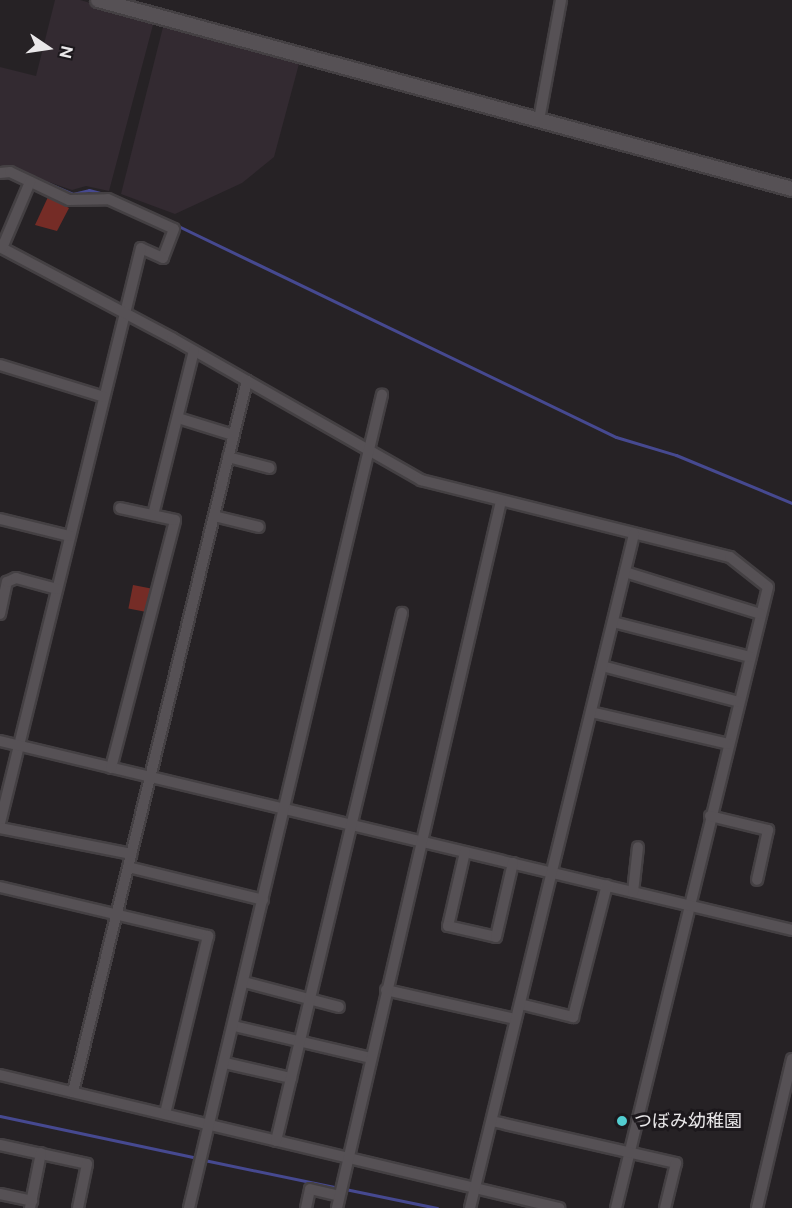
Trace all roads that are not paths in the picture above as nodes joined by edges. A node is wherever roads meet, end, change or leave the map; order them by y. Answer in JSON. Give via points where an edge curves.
{"nodes":[{"id":1,"x":98,"y":0,"type":"edge"},
{"id":2,"x":561,"y":0,"type":"edge"},
{"id":3,"x":539,"y":120,"type":"junction"},
{"id":4,"x":0,"y":173,"type":"edge"},
{"id":5,"x":30,"y":182,"type":"junction"},
{"id":6,"x":792,"y":189,"type":"edge"},
{"id":7,"x":1,"y":248,"type":"edge"},
{"id":8,"x":124,"y":314,"type":"junction"},
{"id":9,"x":194,"y":351,"type":"junction"},
{"id":10,"x":0,"y":365,"type":"edge"},
{"id":11,"x":247,"y":381,"type":"junction"},
{"id":12,"x":382,"y":396,"type":"dead end"},
{"id":13,"x":104,"y":397,"type":"junction"},
{"id":14,"x":178,"y":418,"type":"junction"},
{"id":15,"x":233,"y":435,"type":"junction"},
{"id":16,"x":369,"y":452,"type":"junction"},
{"id":17,"x":228,"y":457,"type":"junction"},
{"id":18,"x":270,"y":468,"type":"dead end"},
{"id":19,"x":501,"y":501,"type":"junction"},
{"id":20,"x":120,"y":508,"type":"dead end"},
{"id":21,"x":153,"y":515,"type":"junction"},
{"id":22,"x":214,"y":516,"type":"junction"},
{"id":23,"x":0,"y":519,"type":"edge"},
{"id":24,"x":259,"y":527,"type":"dead end"},
{"id":25,"x":634,"y":534,"type":"junction"},
{"id":26,"x":70,"y":536,"type":"junction"},
{"id":27,"x":625,"y":572,"type":"junction"},
{"id":28,"x":57,"y":590,"type":"junction"},
{"id":29,"x":402,"y":613,"type":"dead end"},
{"id":30,"x":0,"y":614,"type":"edge"},
{"id":31,"x":761,"y":614,"type":"junction"},
{"id":32,"x":613,"y":622,"type":"junction"},
{"id":33,"x":750,"y":657,"type":"junction"},
{"id":34,"x":602,"y":666,"type":"junction"},
{"id":35,"x":739,"y":702,"type":"junction"},
{"id":36,"x":591,"y":712,"type":"junction"},
{"id":37,"x":0,"y":741,"type":"edge"},
{"id":38,"x":728,"y":744,"type":"junction"},
{"id":39,"x":19,"y":746,"type":"junction"},
{"id":40,"x":111,"y":768,"type":"junction"},
{"id":41,"x":150,"y":777,"type":"junction"},
{"id":42,"x":285,"y":809,"type":"junction"},
{"id":43,"x":710,"y":816,"type":"junction"},
{"id":44,"x":0,"y":823,"type":"edge"},
{"id":45,"x":354,"y":825,"type":"junction"},
{"id":46,"x":0,"y":828,"type":"edge"},
{"id":47,"x":421,"y":841,"type":"junction"},
{"id":48,"x":638,"y":847,"type":"dead end"},
{"id":49,"x":465,"y":852,"type":"junction"},
{"id":50,"x":131,"y":854,"type":"junction"},
{"id":51,"x":513,"y":863,"type":"junction"},
{"id":52,"x":128,"y":867,"type":"junction"},
{"id":53,"x":552,"y":872,"type":"junction"},
{"id":54,"x":757,"y":880,"type":"dead end"},
{"id":55,"x":607,"y":885,"type":"junction"},
{"id":56,"x":0,"y":887,"type":"edge"},
{"id":57,"x":633,"y":892,"type":"junction"},
{"id":58,"x":263,"y":900,"type":"junction"},
{"id":59,"x":688,"y":905,"type":"junction"},
{"id":60,"x":117,"y":914,"type":"junction"},
{"id":61,"x":792,"y":930,"type":"edge"},
{"id":62,"x":244,"y":982,"type":"junction"},
{"id":63,"x":386,"y":990,"type":"junction"},
{"id":64,"x":311,"y":999,"type":"junction"},
{"id":65,"x":520,"y":1004,"type":"junction"},
{"id":66,"x":339,"y":1007,"type":"dead end"},
{"id":67,"x":516,"y":1019,"type":"junction"},
{"id":68,"x":234,"y":1026,"type":"junction"},
{"id":69,"x":301,"y":1042,"type":"junction"},
{"id":70,"x":370,"y":1058,"type":"junction"},
{"id":71,"x":792,"y":1059,"type":"edge"},
{"id":72,"x":225,"y":1063,"type":"junction"},
{"id":73,"x":0,"y":1075,"type":"edge"},
{"id":74,"x":291,"y":1078,"type":"junction"},
{"id":75,"x":73,"y":1092,"type":"junction"},
{"id":76,"x":165,"y":1114,"type":"junction"},
{"id":77,"x":492,"y":1121,"type":"junction"},
{"id":78,"x":210,"y":1125,"type":"junction"},
{"id":79,"x":276,"y":1141,"type":"junction"},
{"id":80,"x":0,"y":1145,"type":"edge"},
{"id":81,"x":629,"y":1152,"type":"junction"},
{"id":82,"x":41,"y":1153,"type":"junction"},
{"id":83,"x":346,"y":1157,"type":"junction"},
{"id":84,"x":475,"y":1188,"type":"junction"},
{"id":85,"x":0,"y":1194,"type":"edge"},
{"id":86,"x":337,"y":1195,"type":"junction"},
{"id":87,"x":31,"y":1204,"type":"edge"},
{"id":88,"x":78,"y":1208,"type":"edge"},
{"id":89,"x":189,"y":1208,"type":"edge"},
{"id":90,"x":306,"y":1208,"type":"edge"},
{"id":91,"x":337,"y":1208,"type":"edge"},
{"id":92,"x":470,"y":1208,"type":"edge"},
{"id":93,"x":559,"y":1208,"type":"edge"},
{"id":94,"x":616,"y":1208,"type":"edge"},
{"id":95,"x":666,"y":1208,"type":"edge"},
{"id":96,"x":757,"y":1208,"type":"edge"}],
"edges":[{"from":1,"to":3,"type":"street"},
{"from":2,"to":3,"type":"street"},
{"from":3,"to":6,"type":"street"},
{"from":4,"to":5,"type":"street","via":[[10,172]]},
{"from":5,"to":7,"type":"street"},
{"from":5,"to":8,"type":"street","via":[[76,201],[108,200],[174,230],[163,258],[141,248]]},
{"from":7,"to":8,"type":"street"},
{"from":8,"to":9,"type":"street"},
{"from":8,"to":13,"type":"street"},
{"from":9,"to":11,"type":"street"},
{"from":9,"to":14,"type":"street"},
{"from":10,"to":13,"type":"street"},
{"from":11,"to":15,"type":"street"},
{"from":11,"to":16,"type":"street"},
{"from":12,"to":16,"type":"street"},
{"from":13,"to":26,"type":"street"},
{"from":14,"to":15,"type":"street"},
{"from":14,"to":21,"type":"street"},
{"from":15,"to":17,"type":"street"},
{"from":16,"to":19,"type":"street","via":[[421,480]]},
{"from":16,"to":42,"type":"street"},
{"from":17,"to":18,"type":"street"},
{"from":17,"to":22,"type":"street"},
{"from":19,"to":25,"type":"street"},
{"from":19,"to":47,"type":"street"},
{"from":20,"to":21,"type":"street"},
{"from":21,"to":40,"type":"street","via":[[175,520]]},
{"from":22,"to":24,"type":"street"},
{"from":22,"to":41,"type":"street"},
{"from":23,"to":26,"type":"street"},
{"from":25,"to":27,"type":"street"},
{"from":25,"to":31,"type":"street","via":[[729,556],[768,587]]},
{"from":26,"to":28,"type":"street"},
{"from":27,"to":31,"type":"street"},
{"from":27,"to":32,"type":"street"},
{"from":28,"to":30,"type":"street","via":[[16,578],[8,582]]},
{"from":28,"to":39,"type":"street"},
{"from":29,"to":45,"type":"street"},
{"from":31,"to":33,"type":"street"},
{"from":32,"to":33,"type":"street"},
{"from":32,"to":34,"type":"street"},
{"from":33,"to":35,"type":"street"},
{"from":34,"to":35,"type":"street"},
{"from":34,"to":36,"type":"street"},
{"from":35,"to":38,"type":"street"},
{"from":36,"to":38,"type":"street"},
{"from":36,"to":53,"type":"street"},
{"from":37,"to":39,"type":"street"},
{"from":38,"to":43,"type":"street"},
{"from":39,"to":40,"type":"street"},
{"from":39,"to":44,"type":"street"},
{"from":40,"to":41,"type":"street"},
{"from":41,"to":42,"type":"street"},
{"from":41,"to":50,"type":"street"},
{"from":42,"to":45,"type":"street"},
{"from":42,"to":58,"type":"street"},
{"from":43,"to":54,"type":"street","via":[[768,830]]},
{"from":43,"to":59,"type":"street"},
{"from":45,"to":47,"type":"street"},
{"from":45,"to":64,"type":"street"},
{"from":46,"to":50,"type":"street"},
{"from":47,"to":49,"type":"street"},
{"from":47,"to":63,"type":"street"},
{"from":48,"to":57,"type":"street"},
{"from":49,"to":51,"type":"street"},
{"from":49,"to":51,"type":"street","via":[[448,926],[496,937]]},
{"from":50,"to":52,"type":"street"},
{"from":51,"to":53,"type":"street"},
{"from":52,"to":58,"type":"street"},
{"from":52,"to":60,"type":"street"},
{"from":53,"to":55,"type":"street"},
{"from":53,"to":65,"type":"street"},
{"from":55,"to":57,"type":"street"},
{"from":55,"to":65,"type":"street","via":[[573,1017]]},
{"from":56,"to":60,"type":"street"},
{"from":57,"to":59,"type":"street"},
{"from":58,"to":62,"type":"street"},
{"from":59,"to":61,"type":"street"},
{"from":59,"to":81,"type":"street"},
{"from":60,"to":75,"type":"street"},
{"from":60,"to":76,"type":"street","via":[[208,936]]},
{"from":62,"to":64,"type":"street"},
{"from":62,"to":68,"type":"street"},
{"from":63,"to":67,"type":"street"},
{"from":63,"to":70,"type":"street"},
{"from":64,"to":66,"type":"street"},
{"from":64,"to":69,"type":"street"},
{"from":65,"to":67,"type":"street"},
{"from":67,"to":77,"type":"street"},
{"from":68,"to":69,"type":"street"},
{"from":68,"to":72,"type":"street"},
{"from":69,"to":70,"type":"street"},
{"from":69,"to":74,"type":"street"},
{"from":70,"to":83,"type":"street"},
{"from":71,"to":96,"type":"street"},
{"from":72,"to":74,"type":"street"},
{"from":72,"to":78,"type":"street"},
{"from":73,"to":75,"type":"street"},
{"from":74,"to":79,"type":"street"},
{"from":75,"to":76,"type":"street"},
{"from":76,"to":78,"type":"street"},
{"from":77,"to":81,"type":"street"},
{"from":77,"to":84,"type":"street"},
{"from":78,"to":79,"type":"street"},
{"from":78,"to":89,"type":"street"},
{"from":79,"to":83,"type":"street"},
{"from":80,"to":82,"type":"street"},
{"from":81,"to":94,"type":"street"},
{"from":81,"to":95,"type":"street","via":[[676,1163]]},
{"from":82,"to":87,"type":"street"},
{"from":82,"to":88,"type":"street","via":[[87,1164]]},
{"from":83,"to":84,"type":"street"},
{"from":83,"to":86,"type":"street"},
{"from":84,"to":92,"type":"street"},
{"from":84,"to":93,"type":"street"},
{"from":85,"to":87,"type":"street"},
{"from":86,"to":90,"type":"street","via":[[310,1189]]},
{"from":86,"to":91,"type":"street"}]}
